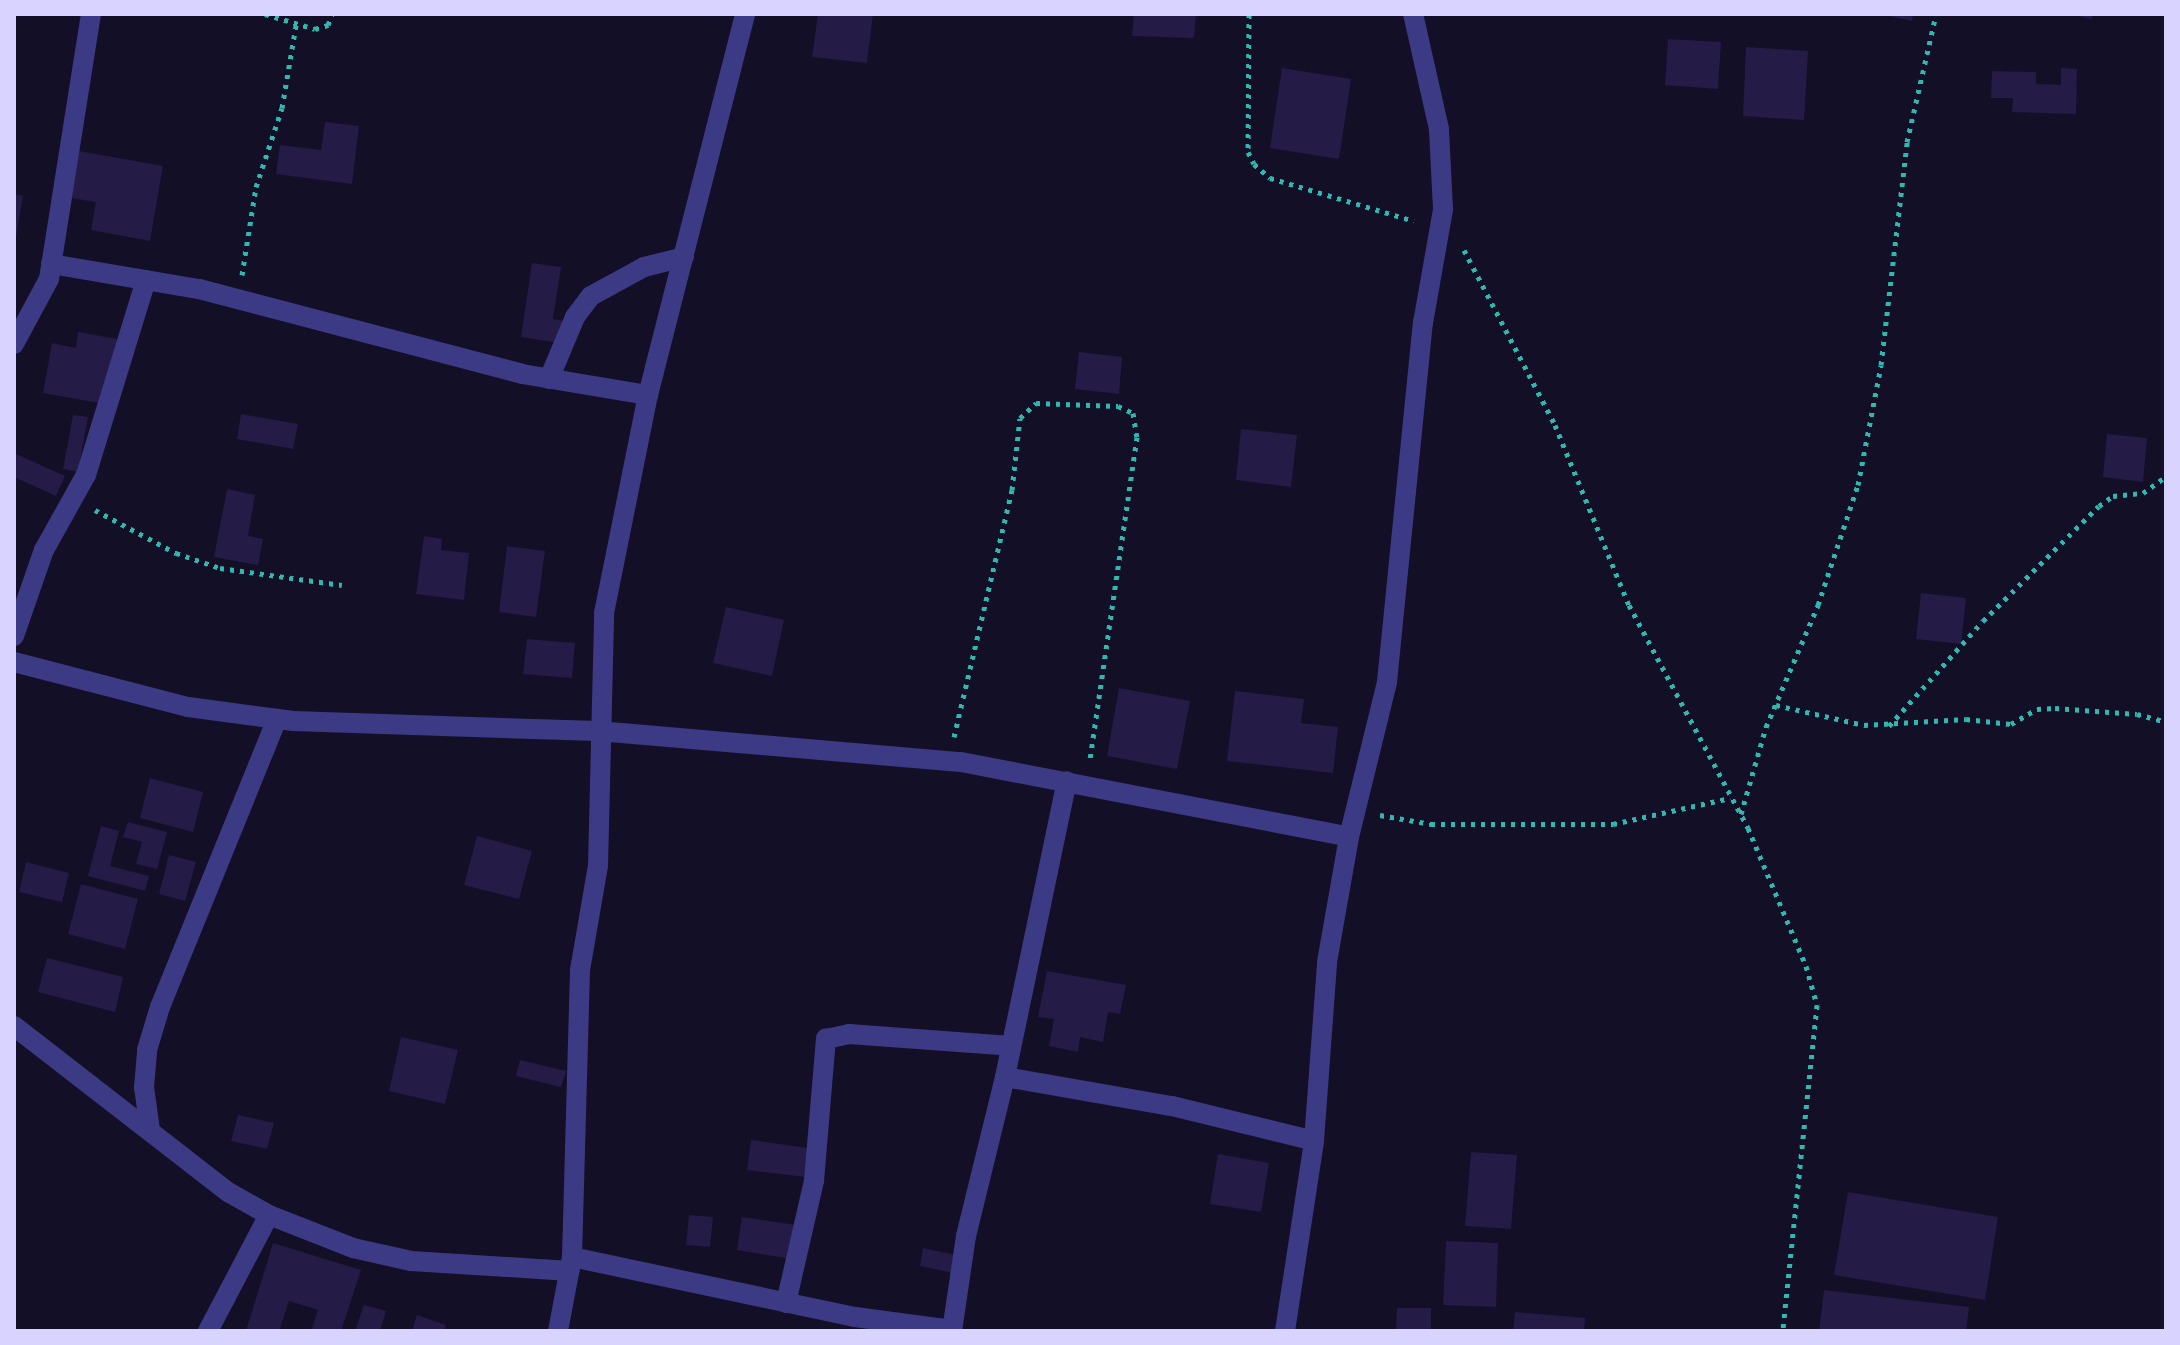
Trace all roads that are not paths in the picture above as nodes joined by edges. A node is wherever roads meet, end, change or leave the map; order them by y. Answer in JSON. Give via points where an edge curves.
{"nodes":[{"id":1,"x":91,"y":14,"type":"edge"},
{"id":2,"x":745,"y":14,"type":"edge"},
{"id":3,"x":1413,"y":14,"type":"edge"},
{"id":4,"x":684,"y":257,"type":"junction"},
{"id":5,"x":51,"y":264,"type":"junction"},
{"id":6,"x":146,"y":280,"type":"junction"},
{"id":7,"x":14,"y":344,"type":"edge"},
{"id":8,"x":549,"y":379,"type":"junction"},
{"id":9,"x":648,"y":395,"type":"junction"},
{"id":10,"x":14,"y":636,"type":"edge"},
{"id":11,"x":14,"y":662,"type":"edge"},
{"id":12,"x":277,"y":719,"type":"junction"},
{"id":13,"x":598,"y":731,"type":"junction"},
{"id":14,"x":1077,"y":783,"type":"junction"},
{"id":15,"x":1349,"y":837,"type":"junction"},
{"id":16,"x":14,"y":1026,"type":"edge"},
{"id":17,"x":1011,"y":1046,"type":"junction"},
{"id":18,"x":1005,"y":1077,"type":"junction"},
{"id":19,"x":150,"y":1130,"type":"junction"},
{"id":20,"x":1314,"y":1141,"type":"junction"},
{"id":21,"x":269,"y":1215,"type":"junction"},
{"id":22,"x":571,"y":1264,"type":"junction"},
{"id":23,"x":786,"y":1303,"type":"junction"},
{"id":24,"x":208,"y":1331,"type":"edge"},
{"id":25,"x":558,"y":1331,"type":"edge"},
{"id":26,"x":952,"y":1331,"type":"edge"},
{"id":27,"x":1285,"y":1331,"type":"edge"}],
"edges":[{"from":1,"to":5,"type":"street"},
{"from":2,"to":4,"type":"street"},
{"from":3,"to":15,"type":"street","via":[[1439,129],[1441,219],[1423,323],[1387,682]]},
{"from":4,"to":8,"type":"street","via":[[644,267],[591,296],[575,317]]},
{"from":4,"to":9,"type":"street"},
{"from":5,"to":6,"type":"street"},
{"from":5,"to":7,"type":"street","via":[[44,293]]},
{"from":6,"to":8,"type":"street"},
{"from":6,"to":10,"type":"street","via":[[118,382],[73,497],[44,550]]},
{"from":8,"to":9,"type":"street"},
{"from":9,"to":13,"type":"street","via":[[604,613]]},
{"from":11,"to":12,"type":"street","via":[[188,707]]},
{"from":12,"to":13,"type":"street"},
{"from":12,"to":19,"type":"street","via":[[160,1007],[147,1050],[144,1087]]},
{"from":13,"to":14,"type":"street","via":[[948,761]]},
{"from":13,"to":22,"type":"street","via":[[598,866],[577,1020]]},
{"from":14,"to":15,"type":"street"},
{"from":14,"to":17,"type":"street"},
{"from":15,"to":20,"type":"street","via":[[1327,962]]},
{"from":16,"to":19,"type":"street"},
{"from":17,"to":18,"type":"street"},
{"from":17,"to":23,"type":"street","via":[[849,1034],[826,1039],[814,1181]]},
{"from":18,"to":20,"type":"street","via":[[1172,1106]]},
{"from":18,"to":26,"type":"street","via":[[966,1236]]},
{"from":19,"to":21,"type":"street","via":[[228,1192]]},
{"from":20,"to":27,"type":"street"},
{"from":21,"to":22,"type":"street","via":[[353,1248],[411,1261]]},
{"from":21,"to":24,"type":"street"},
{"from":22,"to":23,"type":"street"},
{"from":22,"to":25,"type":"street"},
{"from":23,"to":26,"type":"street"}]}
